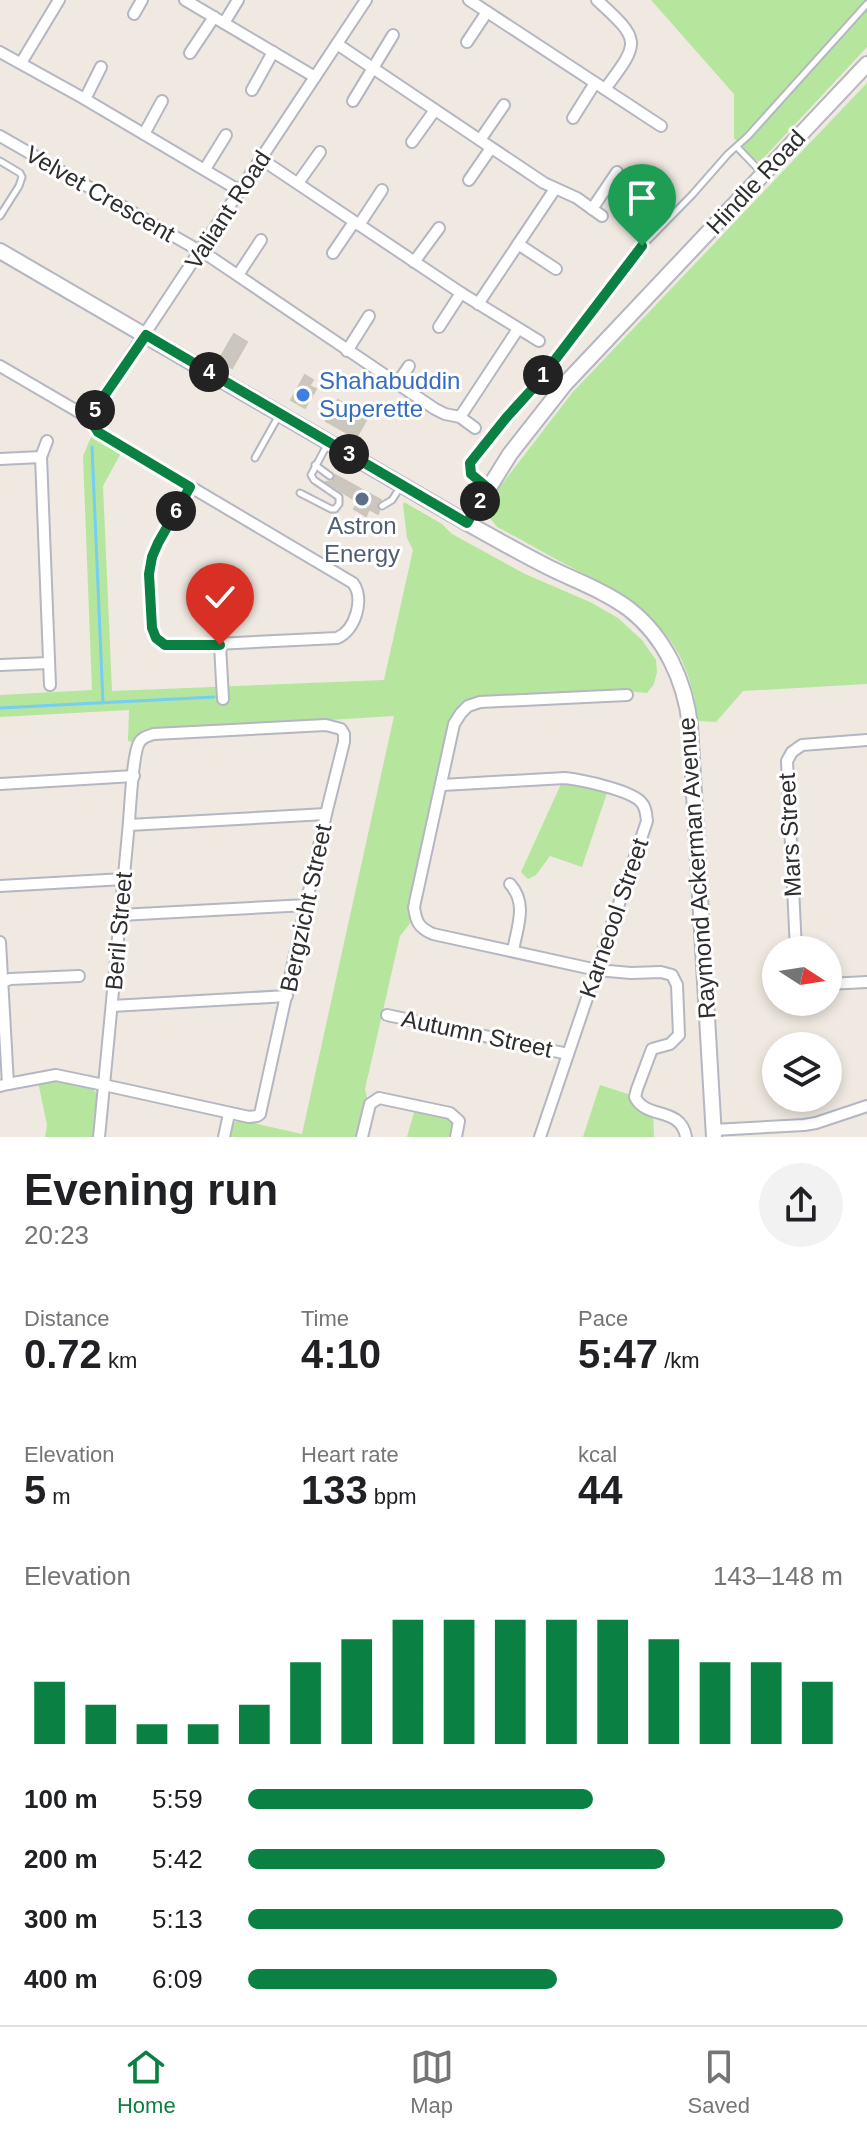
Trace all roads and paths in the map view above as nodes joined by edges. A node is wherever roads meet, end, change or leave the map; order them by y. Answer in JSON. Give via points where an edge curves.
{"nodes":[{"id":1,"x":59,"y":0,"type":"edge"},
{"id":2,"x":142,"y":0,"type":"edge"},
{"id":3,"x":185,"y":0,"type":"edge"},
{"id":4,"x":238,"y":0,"type":"edge"},
{"id":5,"x":366,"y":0,"type":"edge"},
{"id":6,"x":469,"y":0,"type":"edge"},
{"id":7,"x":597,"y":0,"type":"edge"},
{"id":8,"x":867,"y":4,"type":"edge"},
{"id":9,"x":487,"y":12,"type":"junction"},
{"id":10,"x":134,"y":14,"type":"dead end"},
{"id":11,"x":214,"y":17,"type":"junction"},
{"id":12,"x":224,"y":23,"type":"junction"},
{"id":13,"x":393,"y":35,"type":"dead end"},
{"id":14,"x":467,"y":42,"type":"dead end"},
{"id":15,"x":337,"y":44,"type":"junction"},
{"id":16,"x":0,"y":52,"type":"edge"},
{"id":17,"x":273,"y":52,"type":"junction"},
{"id":18,"x":190,"y":53,"type":"dead end"},
{"id":19,"x":21,"y":63,"type":"junction"},
{"id":20,"x":867,"y":64,"type":"edge"},
{"id":21,"x":101,"y":67,"type":"dead end"},
{"id":22,"x":374,"y":67,"type":"junction"},
{"id":23,"x":315,"y":77,"type":"junction"},
{"id":24,"x":600,"y":86,"type":"junction"},
{"id":25,"x":252,"y":90,"type":"dead end"},
{"id":26,"x":85,"y":99,"type":"junction"},
{"id":27,"x":162,"y":101,"type":"dead end"},
{"id":28,"x":353,"y":101,"type":"dead end"},
{"id":29,"x":504,"y":105,"type":"dead end"},
{"id":30,"x":435,"y":110,"type":"junction"},
{"id":31,"x":573,"y":118,"type":"dead end"},
{"id":32,"x":661,"y":126,"type":"dead end"},
{"id":33,"x":144,"y":134,"type":"junction"},
{"id":34,"x":226,"y":135,"type":"dead end"},
{"id":35,"x":0,"y":136,"type":"edge"},
{"id":36,"x":480,"y":140,"type":"junction"},
{"id":37,"x":412,"y":142,"type":"dead end"},
{"id":38,"x":737,"y":147,"type":"junction"},
{"id":39,"x":491,"y":148,"type":"junction"},
{"id":40,"x":320,"y":152,"type":"dead end"},
{"id":41,"x":261,"y":159,"type":"junction"},
{"id":42,"x":0,"y":161,"type":"edge"},
{"id":43,"x":205,"y":169,"type":"junction"},
{"id":44,"x":617,"y":172,"type":"dead end"},
{"id":45,"x":763,"y":175,"type":"junction"},
{"id":46,"x":654,"y":177,"type":"dead end"},
{"id":47,"x":469,"y":180,"type":"dead end"},
{"id":48,"x":298,"y":183,"type":"junction"},
{"id":49,"x":555,"y":189,"type":"junction"},
{"id":50,"x":382,"y":190,"type":"dead end"},
{"id":51,"x":240,"y":191,"type":"junction"},
{"id":52,"x":592,"y":209,"type":"junction"},
{"id":53,"x":0,"y":216,"type":"edge"},
{"id":54,"x":602,"y":216,"type":"dead end"},
{"id":55,"x":356,"y":224,"type":"junction"},
{"id":56,"x":439,"y":228,"type":"dead end"},
{"id":57,"x":655,"y":231,"type":"junction"},
{"id":58,"x":261,"y":240,"type":"dead end"},
{"id":59,"x":518,"y":244,"type":"junction"},
{"id":60,"x":201,"y":251,"type":"junction"},
{"id":61,"x":333,"y":253,"type":"dead end"},
{"id":62,"x":2,"y":255,"type":"edge"},
{"id":63,"x":414,"y":262,"type":"junction"},
{"id":64,"x":556,"y":269,"type":"dead end"},
{"id":65,"x":238,"y":275,"type":"junction"},
{"id":66,"x":461,"y":293,"type":"junction"},
{"id":67,"x":478,"y":304,"type":"junction"},
{"id":68,"x":369,"y":316,"type":"dead end"},
{"id":69,"x":439,"y":327,"type":"dead end"},
{"id":70,"x":518,"y":329,"type":"junction"},
{"id":71,"x":146,"y":335,"type":"junction"},
{"id":72,"x":539,"y":341,"type":"dead end"},
{"id":73,"x":347,"y":351,"type":"junction"},
{"id":74,"x":0,"y":366,"type":"edge"},
{"id":75,"x":409,"y":366,"type":"dead end"},
{"id":76,"x":397,"y":384,"type":"junction"},
{"id":77,"x":280,"y":414,"type":"junction"},
{"id":78,"x":460,"y":417,"type":"junction"},
{"id":79,"x":89,"y":418,"type":"junction"},
{"id":80,"x":475,"y":428,"type":"dead end"},
{"id":81,"x":47,"y":441,"type":"dead end"},
{"id":82,"x":328,"y":442,"type":"junction"},
{"id":83,"x":41,"y":457,"type":"junction"},
{"id":84,"x":255,"y":458,"type":"dead end"},
{"id":85,"x":0,"y":459,"type":"edge"},
{"id":86,"x":315,"y":465,"type":"junction"},
{"id":87,"x":330,"y":476,"type":"dead end"},
{"id":88,"x":402,"y":485,"type":"junction"},
{"id":89,"x":190,"y":487,"type":"junction"},
{"id":90,"x":488,"y":488,"type":"junction"},
{"id":91,"x":300,"y":493,"type":"dead end"},
{"id":92,"x":382,"y":506,"type":"dead end"},
{"id":93,"x":467,"y":523,"type":"junction"},
{"id":94,"x":220,"y":645,"type":"junction"},
{"id":95,"x":49,"y":663,"type":"junction"},
{"id":96,"x":0,"y":665,"type":"edge"},
{"id":97,"x":50,"y":685,"type":"dead end"},
{"id":98,"x":627,"y":695,"type":"dead end"},
{"id":99,"x":223,"y":699,"type":"dead end"},
{"id":100,"x":154,"y":734,"type":"joint"},
{"id":101,"x":867,"y":740,"type":"edge"},
{"id":102,"x":134,"y":776,"type":"junction"},
{"id":103,"x":0,"y":784,"type":"edge"},
{"id":104,"x":442,"y":785,"type":"junction"},
{"id":105,"x":326,"y":814,"type":"junction"},
{"id":106,"x":129,"y":825,"type":"junction"},
{"id":107,"x":124,"y":879,"type":"junction"},
{"id":108,"x":510,"y":884,"type":"dead end"},
{"id":109,"x":0,"y":886,"type":"edge"},
{"id":110,"x":307,"y":905,"type":"junction"},
{"id":111,"x":120,"y":915,"type":"junction"},
{"id":112,"x":795,"y":936,"type":"edge"},
{"id":113,"x":0,"y":942,"type":"edge"},
{"id":114,"x":513,"y":951,"type":"junction"},
{"id":115,"x":597,"y":970,"type":"junction"},
{"id":116,"x":79,"y":976,"type":"dead end"},
{"id":117,"x":867,"y":982,"type":"edge"},
{"id":118,"x":1,"y":983,"type":"edge"},
{"id":119,"x":842,"y":983,"type":"edge"},
{"id":120,"x":287,"y":996,"type":"junction"},
{"id":121,"x":112,"y":1006,"type":"junction"},
{"id":122,"x":387,"y":1015,"type":"dead end"},
{"id":123,"x":568,"y":1054,"type":"junction"},
{"id":124,"x":4,"y":1085,"type":"edge"},
{"id":125,"x":104,"y":1085,"type":"junction"},
{"id":126,"x":867,"y":1106,"type":"edge"},
{"id":127,"x":229,"y":1114,"type":"junction"},
{"id":128,"x":714,"y":1134,"type":"edge"},
{"id":129,"x":99,"y":1137,"type":"edge"},
{"id":130,"x":224,"y":1137,"type":"edge"},
{"id":131,"x":362,"y":1137,"type":"edge"},
{"id":132,"x":456,"y":1137,"type":"edge"},
{"id":133,"x":540,"y":1137,"type":"edge"},
{"id":134,"x":686,"y":1137,"type":"edge"}],
"edges":[{"from":1,"to":19,"type":"street"},
{"from":2,"to":10,"type":"street"},
{"from":3,"to":11,"type":"street"},
{"from":4,"to":12,"type":"street"},
{"from":5,"to":15,"type":"street","name":"Valiant Road"},
{"from":6,"to":9,"type":"street"},
{"from":7,"to":24,"type":"street","via":[[624,25],[633,43],[629,55]]},
{"from":8,"to":38,"type":"lane"},
{"from":9,"to":14,"type":"street"},
{"from":9,"to":24,"type":"street"},
{"from":11,"to":12,"type":"street"},
{"from":11,"to":18,"type":"street"},
{"from":12,"to":17,"type":"street"},
{"from":13,"to":22,"type":"street"},
{"from":15,"to":22,"type":"street"},
{"from":15,"to":23,"type":"street","name":"Valiant Road"},
{"from":16,"to":19,"type":"street"},
{"from":17,"to":23,"type":"street"},
{"from":17,"to":25,"type":"street"},
{"from":19,"to":26,"type":"street"},
{"from":20,"to":45,"type":"street","name":"Hindle Road"},
{"from":21,"to":26,"type":"street"},
{"from":22,"to":28,"type":"street"},
{"from":22,"to":30,"type":"street"},
{"from":23,"to":41,"type":"street","name":"Valiant Road"},
{"from":24,"to":31,"type":"street"},
{"from":24,"to":32,"type":"street"},
{"from":26,"to":33,"type":"street"},
{"from":27,"to":33,"type":"street"},
{"from":29,"to":36,"type":"street"},
{"from":30,"to":36,"type":"street"},
{"from":30,"to":37,"type":"street"},
{"from":33,"to":43,"type":"street"},
{"from":34,"to":43,"type":"street"},
{"from":35,"to":60,"type":"street","name":"Velvet Crescent"},
{"from":36,"to":39,"type":"street"},
{"from":38,"to":45,"type":"lane"},
{"from":38,"to":57,"type":"lane"},
{"from":39,"to":47,"type":"street"},
{"from":39,"to":49,"type":"street"},
{"from":40,"to":48,"type":"street"},
{"from":41,"to":48,"type":"street"},
{"from":41,"to":51,"type":"street","name":"Valiant Road"},
{"from":42,"to":53,"type":"lane","via":[[22,177]]},
{"from":43,"to":51,"type":"street"},
{"from":44,"to":52,"type":"street"},
{"from":45,"to":90,"type":"street","name":"Hindle Road","via":[[565,384]]},
{"from":46,"to":57,"type":"lane","via":[[661,184],[649,212]]},
{"from":48,"to":55,"type":"street"},
{"from":49,"to":52,"type":"street"},
{"from":49,"to":59,"type":"street"},
{"from":50,"to":55,"type":"street"},
{"from":51,"to":60,"type":"street","name":"Valiant Road"},
{"from":52,"to":54,"type":"street"},
{"from":55,"to":61,"type":"street"},
{"from":55,"to":63,"type":"street"},
{"from":56,"to":63,"type":"street"},
{"from":57,"to":90,"type":"lane","via":[[470,463],[471,474]]},
{"from":58,"to":65,"type":"street"},
{"from":59,"to":64,"type":"street"},
{"from":59,"to":67,"type":"street"},
{"from":60,"to":65,"type":"street","name":"Velvet Crescent"},
{"from":60,"to":71,"type":"street","name":"Valiant Road"},
{"from":62,"to":71,"type":"street","name":"Raymond Ackerman Avenue"},
{"from":63,"to":66,"type":"street"},
{"from":65,"to":73,"type":"street","name":"Velvet Crescent"},
{"from":66,"to":67,"type":"street"},
{"from":66,"to":69,"type":"street"},
{"from":67,"to":70,"type":"street"},
{"from":68,"to":73,"type":"street"},
{"from":70,"to":72,"type":"street"},
{"from":70,"to":78,"type":"street"},
{"from":71,"to":77,"type":"street","name":"Raymond Ackerman Avenue"},
{"from":71,"to":79,"type":"street","name":"Valiant Road"},
{"from":73,"to":76,"type":"street","name":"Velvet Crescent"},
{"from":74,"to":79,"type":"street"},
{"from":75,"to":76,"type":"street"},
{"from":76,"to":78,"type":"street","name":"Velvet Crescent","via":[[438,411]]},
{"from":77,"to":82,"type":"street","name":"Raymond Ackerman Avenue"},
{"from":77,"to":84,"type":"lane"},
{"from":78,"to":80,"type":"street","name":"Velvet Crescent"},
{"from":79,"to":89,"type":"street","via":[[98,432]]},
{"from":81,"to":83,"type":"street"},
{"from":82,"to":86,"type":"lane"},
{"from":82,"to":88,"type":"street","name":"Raymond Ackerman Avenue"},
{"from":83,"to":85,"type":"street"},
{"from":83,"to":95,"type":"street"},
{"from":86,"to":87,"type":"lane"},
{"from":86,"to":91,"type":"lane","via":[[312,478],[339,497],[338,506],[331,509]]},
{"from":88,"to":92,"type":"lane"},
{"from":88,"to":93,"type":"street","name":"Raymond Ackerman Avenue"},
{"from":89,"to":94,"type":"street","via":[[152,557],[152,628],[165,645]]},
{"from":89,"to":94,"type":"street","via":[[350,581],[359,593],[353,623],[342,637]]},
{"from":90,"to":93,"type":"street","name":"Hindle Road"},
{"from":93,"to":128,"type":"street","name":"Raymond Ackerman Avenue","via":[[628,609],[664,648],[683,689],[690,725]]},
{"from":94,"to":99,"type":"street"},
{"from":95,"to":96,"type":"street"},
{"from":95,"to":97,"type":"street"},
{"from":98,"to":104,"type":"street","via":[[468,706],[454,724]]},
{"from":100,"to":102,"type":"street","name":"Beril Street","via":[[139,742]]},
{"from":100,"to":105,"type":"street","name":"Bergzicht Street","via":[[326,725],[341,729],[344,742]]},
{"from":101,"to":112,"type":"street","name":"Mars Street","via":[[802,745],[787,761]]},
{"from":102,"to":103,"type":"street"},
{"from":102,"to":106,"type":"street","name":"Beril Street"},
{"from":104,"to":114,"type":"street","via":[[414,907],[418,925],[433,934]]},
{"from":104,"to":115,"type":"street","name":"Karneool Street","via":[[565,778],[639,800],[647,821]]},
{"from":105,"to":106,"type":"street"},
{"from":105,"to":110,"type":"street","name":"Bergzicht Street"},
{"from":106,"to":107,"type":"street","name":"Beril Street"},
{"from":107,"to":109,"type":"street"},
{"from":107,"to":111,"type":"street","name":"Beril Street"},
{"from":108,"to":114,"type":"street","via":[[521,902]]},
{"from":110,"to":111,"type":"street"},
{"from":110,"to":120,"type":"street","name":"Bergzicht Street"},
{"from":111,"to":121,"type":"street","name":"Beril Street"},
{"from":113,"to":118,"type":"street"},
{"from":114,"to":115,"type":"street"},
{"from":115,"to":123,"type":"street","name":"Karneool Street"},
{"from":115,"to":134,"type":"street","via":[[661,972],[676,980],[679,1035],[652,1049],[635,1097],[643,1106],[679,1121]]},
{"from":116,"to":118,"type":"street"},
{"from":117,"to":119,"type":"street"},
{"from":118,"to":124,"type":"street"},
{"from":120,"to":121,"type":"street"},
{"from":120,"to":127,"type":"street","name":"Bergzicht Street","via":[[263,1110],[249,1117]]},
{"from":121,"to":125,"type":"street","name":"Beril Street"},
{"from":122,"to":123,"type":"street","name":"Autumn Street"},
{"from":123,"to":133,"type":"street","name":"Karneool Street"},
{"from":124,"to":125,"type":"street","name":"Bergzicht Street","via":[[56,1075]]},
{"from":125,"to":127,"type":"street","name":"Bergzicht Street"},
{"from":125,"to":129,"type":"street","name":"Beril Street"},
{"from":126,"to":128,"type":"street","via":[[816,1123]]},
{"from":127,"to":130,"type":"street"},
{"from":131,"to":132,"type":"street","via":[[370,1104],[379,1098],[450,1113],[459,1121]]}]}
